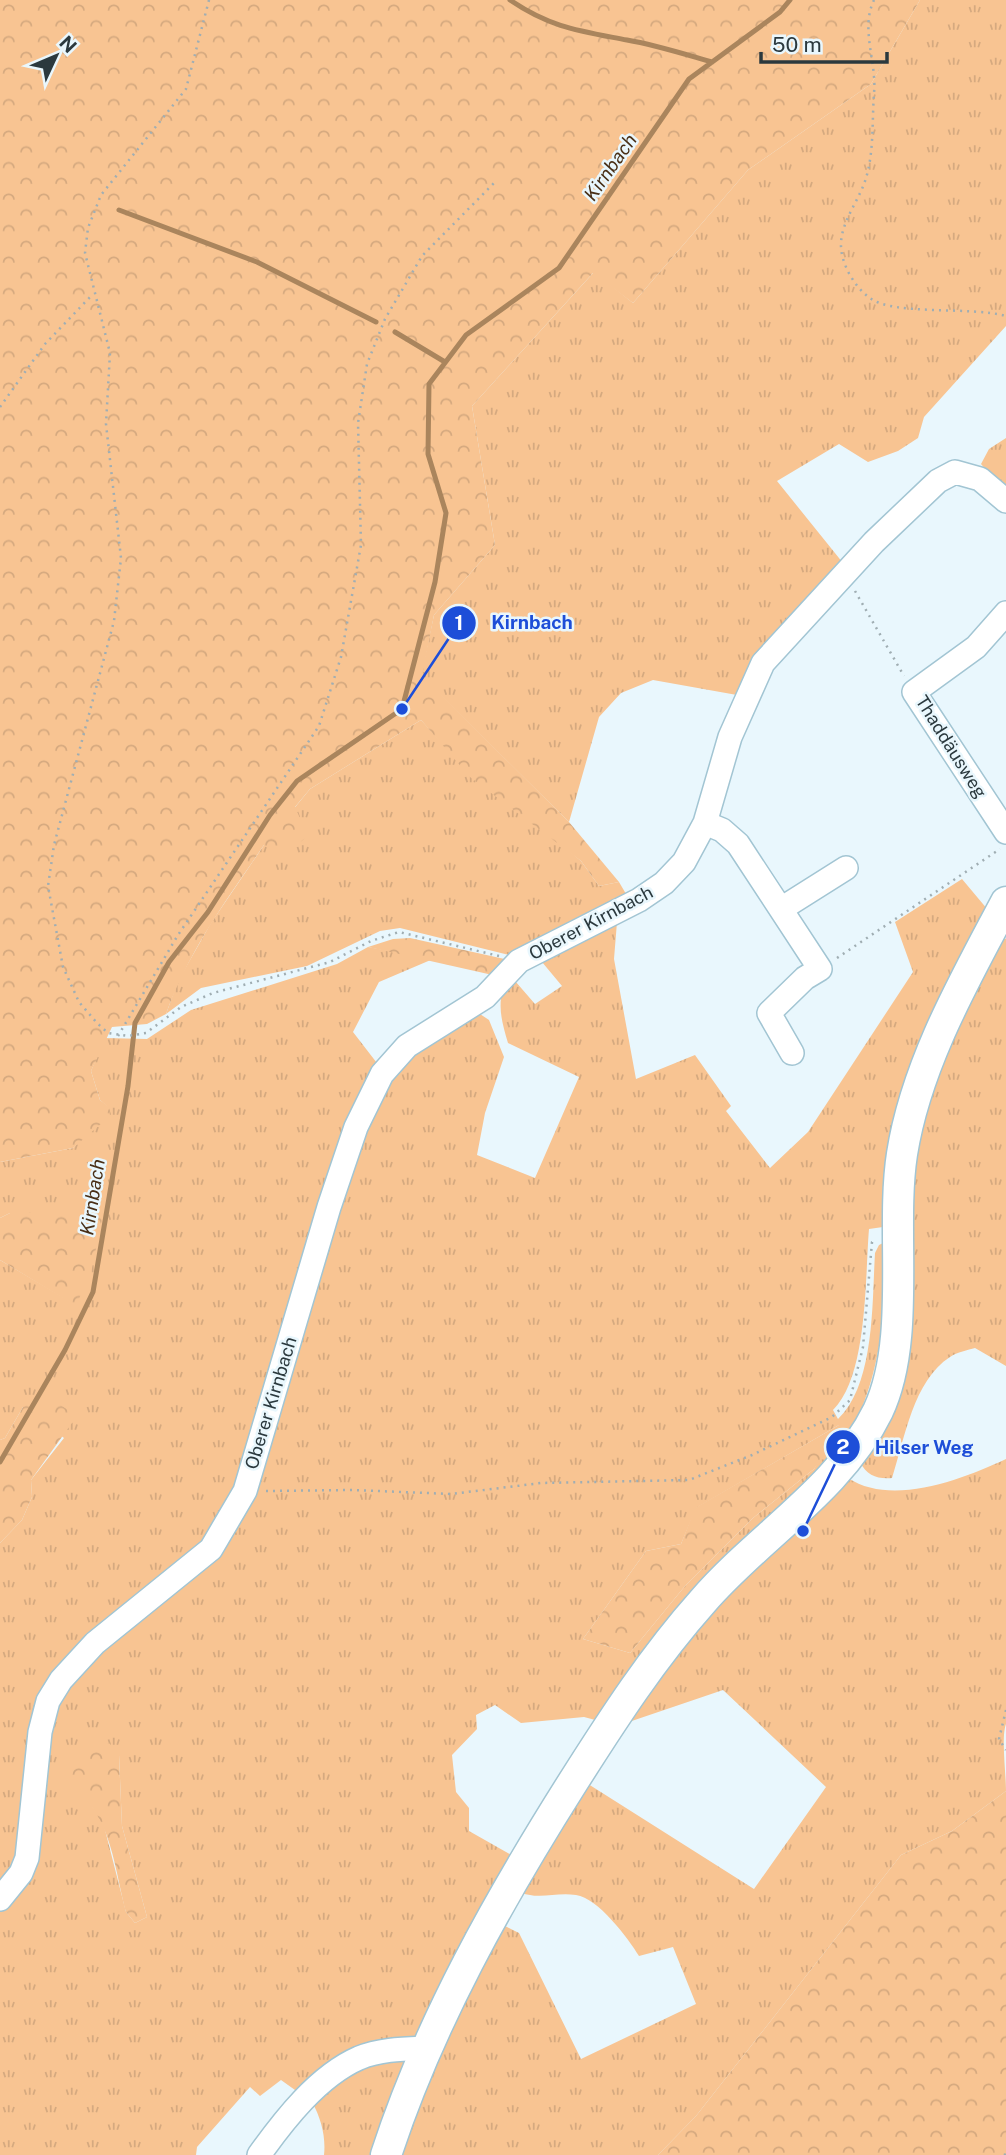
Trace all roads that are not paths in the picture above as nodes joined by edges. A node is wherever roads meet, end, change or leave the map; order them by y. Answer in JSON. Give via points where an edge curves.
{"nodes":[{"id":1,"x":1006,"y":501,"type":"edge"},
{"id":2,"x":1006,"y":613,"type":"edge"},
{"id":3,"x":705,"y":823,"type":"junction"},
{"id":4,"x":1006,"y":832,"type":"edge"},
{"id":5,"x":846,"y":868,"type":"dead end"},
{"id":6,"x":1006,"y":902,"type":"edge"},
{"id":7,"x":781,"y":909,"type":"junction"},
{"id":8,"x":792,"y":1053,"type":"dead end"},
{"id":9,"x":0,"y":1899,"type":"edge"},
{"id":10,"x":428,"y":2048,"type":"junction"},
{"id":11,"x":259,"y":2155,"type":"edge"},
{"id":12,"x":386,"y":2155,"type":"edge"}],
"edges":[{"from":1,"to":3,"type":"street","name":"Oberer Kirnbach","via":[[980,479],[955,472],[937,481],[845,573],[763,663],[730,737]]},
{"from":2,"to":4,"type":"street","name":"Thaddäusweg","via":[[976,647],[914,692]]},
{"from":3,"to":7,"type":"street","via":[[723,830],[738,844]]},
{"from":3,"to":9,"type":"street","name":"Oberer Kirnbach","via":[[684,862],[664,883],[519,961],[485,997],[407,1046],[382,1074],[356,1127],[329,1207],[245,1491],[211,1549],[95,1643],[48,1701],[40,1732],[27,1858]]},
{"from":5,"to":7,"type":"street"},
{"from":6,"to":10,"type":"main road","via":[[942,1029],[912,1111],[902,1156],[895,1338],[879,1408],[837,1471],[703,1600],[614,1716],[505,1894]]},
{"from":7,"to":8,"type":"street","via":[[820,970],[805,978],[769,1013]]},
{"from":10,"to":11,"type":"street","via":[[389,2050],[337,2070],[276,2131]]},
{"from":10,"to":12,"type":"main road"}]}
